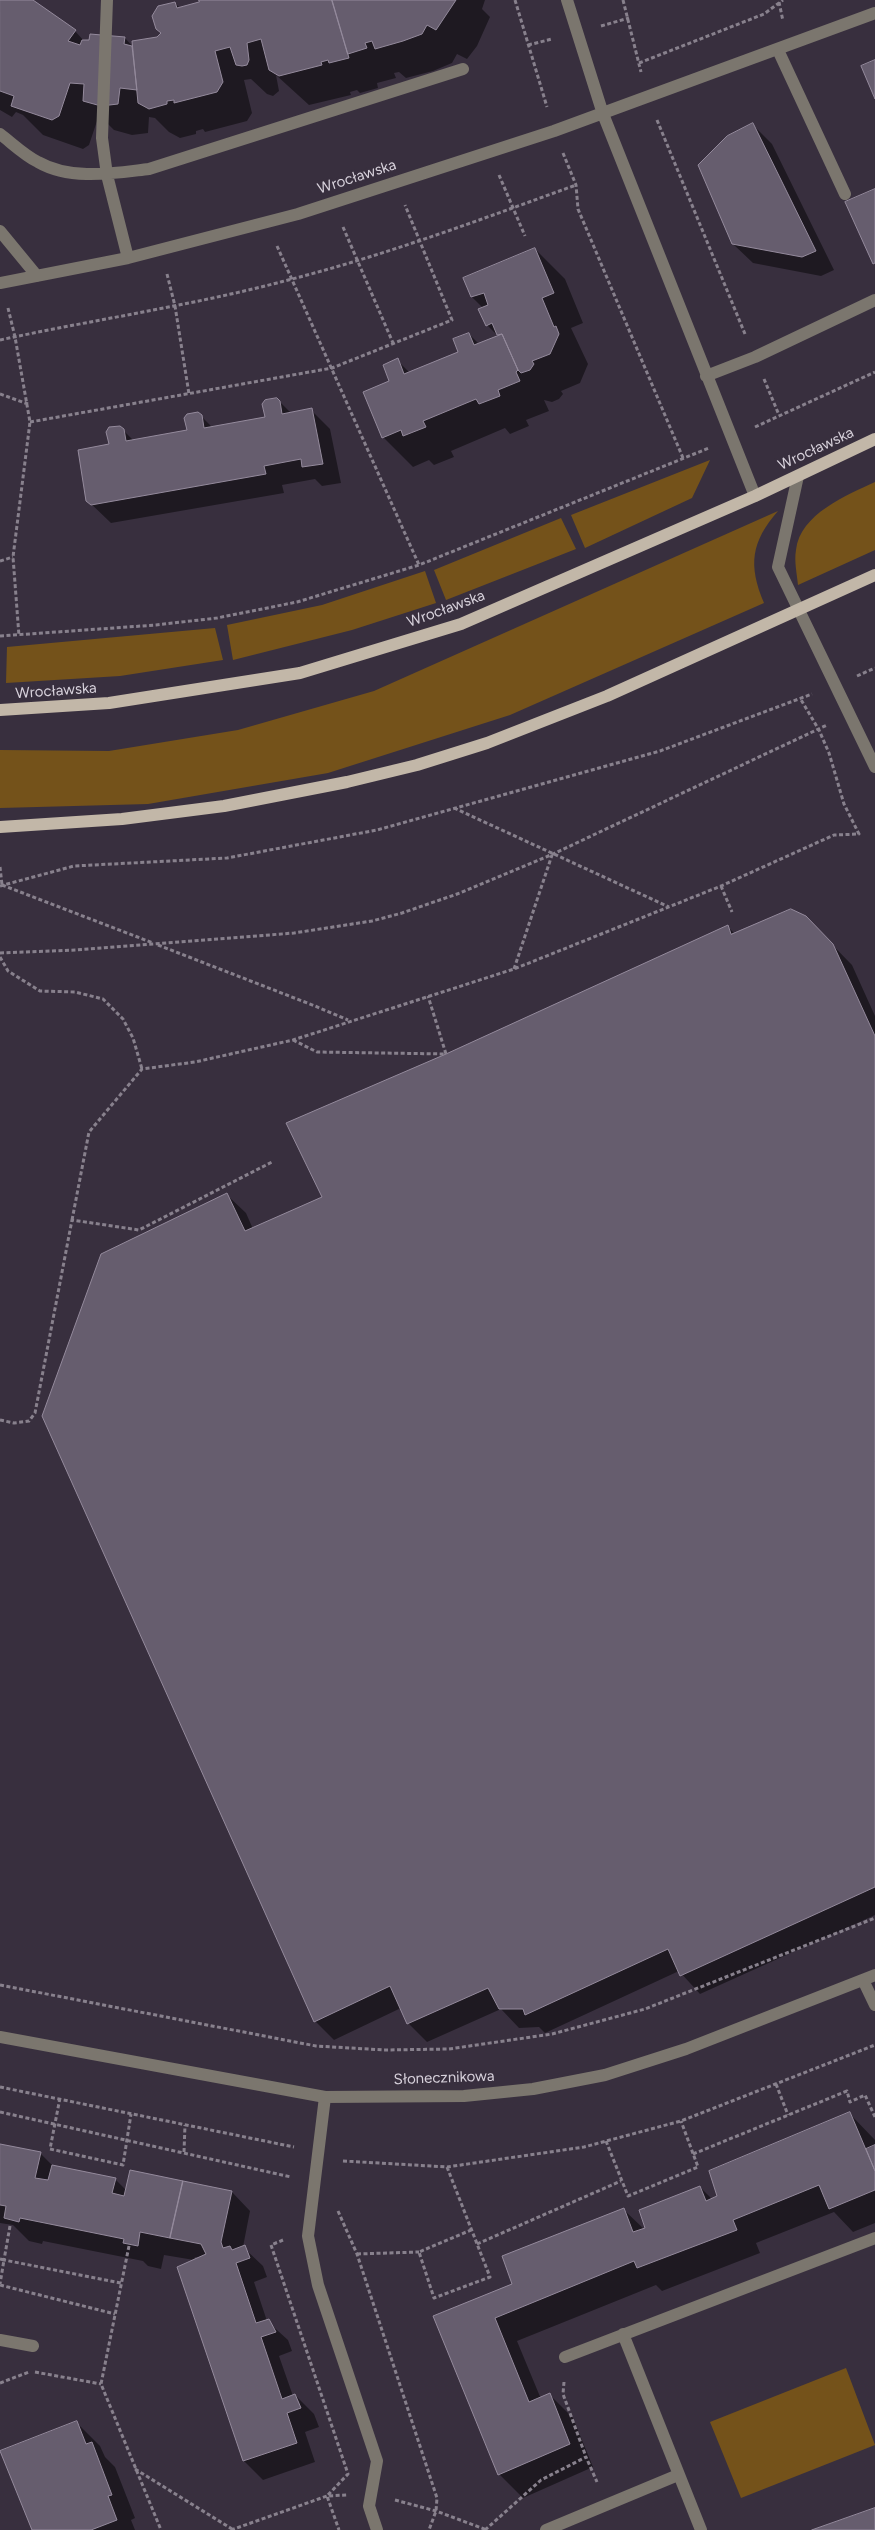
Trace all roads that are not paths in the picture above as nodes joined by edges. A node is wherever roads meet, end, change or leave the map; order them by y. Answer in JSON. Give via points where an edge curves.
{"nodes":[{"id":1,"x":108,"y":0,"type":"edge"},
{"id":2,"x":567,"y":0,"type":"edge"},
{"id":3,"x":875,"y":13,"type":"edge"},
{"id":4,"x":778,"y":50,"type":"junction"},
{"id":5,"x":463,"y":69,"type":"dead end"},
{"id":6,"x":603,"y":114,"type":"junction"},
{"id":7,"x":0,"y":134,"type":"edge"},
{"id":8,"x":107,"y":175,"type":"junction"},
{"id":9,"x":845,"y":194,"type":"dead end"},
{"id":10,"x":0,"y":230,"type":"edge"},
{"id":11,"x":128,"y":258,"type":"junction"},
{"id":12,"x":37,"y":276,"type":"junction"},
{"id":13,"x":0,"y":283,"type":"edge"},
{"id":14,"x":875,"y":300,"type":"edge"},
{"id":15,"x":706,"y":376,"type":"junction"},
{"id":16,"x":875,"y":439,"type":"edge"},
{"id":17,"x":798,"y":476,"type":"junction"},
{"id":18,"x":755,"y":496,"type":"junction"},
{"id":19,"x":875,"y":575,"type":"edge"},
{"id":20,"x":797,"y":609,"type":"junction"},
{"id":21,"x":0,"y":710,"type":"edge"},
{"id":22,"x":875,"y":767,"type":"edge"},
{"id":23,"x":0,"y":827,"type":"edge"},
{"id":24,"x":869,"y":1978,"type":"edge"},
{"id":25,"x":875,"y":2005,"type":"edge"},
{"id":26,"x":0,"y":2037,"type":"edge"},
{"id":27,"x":325,"y":2097,"type":"junction"},
{"id":28,"x":875,"y":2238,"type":"edge"},
{"id":29,"x":623,"y":2334,"type":"junction"},
{"id":30,"x":0,"y":2340,"type":"edge"},
{"id":31,"x":33,"y":2346,"type":"dead end"},
{"id":32,"x":566,"y":2357,"type":"road end"},
{"id":33,"x":678,"y":2475,"type":"junction"},
{"id":34,"x":377,"y":2530,"type":"edge"},
{"id":35,"x":546,"y":2530,"type":"edge"},
{"id":36,"x":702,"y":2530,"type":"edge"}],
"edges":[{"from":1,"to":8,"type":"street","via":[[102,138]]},
{"from":2,"to":6,"type":"street"},
{"from":3,"to":4,"type":"street","name":"Wrocławska"},
{"from":4,"to":6,"type":"street","name":"Wrocławska"},
{"from":4,"to":9,"type":"street"},
{"from":5,"to":8,"type":"street","via":[[149,169]]},
{"from":6,"to":11,"type":"street","name":"Wrocławska","via":[[334,202]]},
{"from":6,"to":15,"type":"street"},
{"from":7,"to":8,"type":"street","via":[[38,163],[64,171]]},
{"from":8,"to":11,"type":"street"},
{"from":10,"to":12,"type":"street"},
{"from":11,"to":12,"type":"street","name":"Wrocławska"},
{"from":12,"to":13,"type":"street","name":"Wrocławska"},
{"from":14,"to":15,"type":"street","via":[[755,357]]},
{"from":15,"to":18,"type":"street"},
{"from":16,"to":17,"type":"main road","name":"Wrocławska"},
{"from":17,"to":18,"type":"main road","name":"Wrocławska"},
{"from":17,"to":20,"type":"street","via":[[778,567]]},
{"from":18,"to":21,"type":"main road","name":"Wrocławska","via":[[460,624],[300,673],[109,704]]},
{"from":19,"to":20,"type":"main road"},
{"from":20,"to":22,"type":"street"},
{"from":20,"to":23,"type":"main road","via":[[547,721],[417,765],[224,806],[122,820]]},
{"from":24,"to":25,"type":"street"},
{"from":24,"to":27,"type":"street","name":"Słonecznikowa","via":[[686,2049],[605,2075],[532,2089],[464,2096]]},
{"from":26,"to":27,"type":"street","name":"Słonecznikowa"},
{"from":27,"to":34,"type":"street","via":[[308,2236],[318,2284],[377,2461],[370,2506]]},
{"from":28,"to":29,"type":"street"},
{"from":29,"to":32,"type":"street"},
{"from":29,"to":33,"type":"street"},
{"from":30,"to":31,"type":"street"},
{"from":33,"to":35,"type":"street"},
{"from":33,"to":36,"type":"street"}]}
